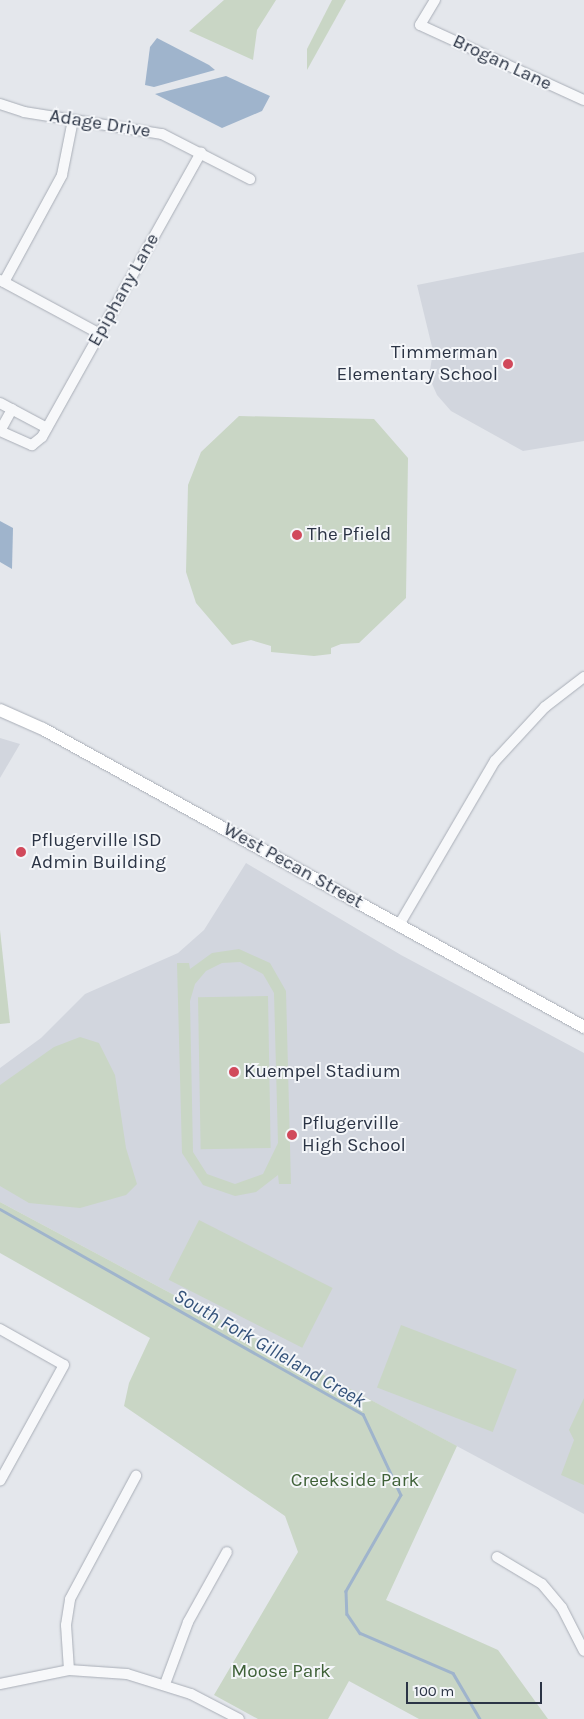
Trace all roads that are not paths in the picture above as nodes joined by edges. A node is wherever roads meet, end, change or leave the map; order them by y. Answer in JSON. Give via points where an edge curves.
{"nodes":[{"id":1,"x":435,"y":0,"type":"edge"},
{"id":2,"x":584,"y":100,"type":"edge"},
{"id":3,"x":0,"y":104,"type":"edge"},
{"id":4,"x":72,"y":120,"type":"junction"},
{"id":5,"x":202,"y":152,"type":"junction"},
{"id":6,"x":250,"y":179,"type":"dead end"},
{"id":7,"x":2,"y":281,"type":"edge"},
{"id":8,"x":100,"y":334,"type":"junction"},
{"id":9,"x":0,"y":403,"type":"edge"},
{"id":10,"x":12,"y":409,"type":"junction"},
{"id":11,"x":47,"y":428,"type":"junction"},
{"id":12,"x":0,"y":431,"type":"edge"},
{"id":13,"x":584,"y":677,"type":"edge"},
{"id":14,"x":0,"y":710,"type":"edge"},
{"id":15,"x":400,"y":925,"type":"junction"},
{"id":16,"x":584,"y":1027,"type":"edge"},
{"id":17,"x":0,"y":1329,"type":"edge"},
{"id":18,"x":136,"y":1476,"type":"dead end"},
{"id":19,"x":0,"y":1481,"type":"edge"},
{"id":20,"x":227,"y":1552,"type":"dead end"},
{"id":21,"x":497,"y":1557,"type":"dead end"},
{"id":22,"x":583,"y":1647,"type":"edge"},
{"id":23,"x":69,"y":1670,"type":"junction"},
{"id":24,"x":0,"y":1684,"type":"edge"},
{"id":25,"x":165,"y":1684,"type":"junction"},
{"id":26,"x":239,"y":1719,"type":"edge"}],
"edges":[{"from":1,"to":2,"type":"street","name":"Brogan Lane","via":[[420,25]]},
{"from":3,"to":4,"type":"street","name":"Adage Drive"},
{"from":4,"to":5,"type":"street","name":"Adage Drive","via":[[129,126]]},
{"from":4,"to":7,"type":"street","via":[[62,175]]},
{"from":5,"to":6,"type":"street","name":"Adage Drive"},
{"from":5,"to":8,"type":"street","name":"Epiphany Lane"},
{"from":7,"to":8,"type":"street"},
{"from":8,"to":11,"type":"street","name":"Epiphany Lane"},
{"from":9,"to":10,"type":"street"},
{"from":10,"to":11,"type":"street"},
{"from":10,"to":12,"type":"street"},
{"from":11,"to":12,"type":"street","name":"Epiphany Lane","via":[[32,445]]},
{"from":13,"to":15,"type":"street","via":[[545,707],[495,761]]},
{"from":14,"to":15,"type":"main road","name":"West Pecan Street","via":[[43,729]]},
{"from":15,"to":16,"type":"main road","name":"West Pecan Street"},
{"from":17,"to":19,"type":"street","via":[[64,1364]]},
{"from":18,"to":23,"type":"street","via":[[70,1599],[66,1625]]},
{"from":20,"to":25,"type":"street","via":[[188,1622]]},
{"from":21,"to":22,"type":"street","via":[[542,1584],[562,1608]]},
{"from":23,"to":24,"type":"street"},
{"from":23,"to":25,"type":"street","via":[[127,1674]]},
{"from":25,"to":26,"type":"street"}]}
